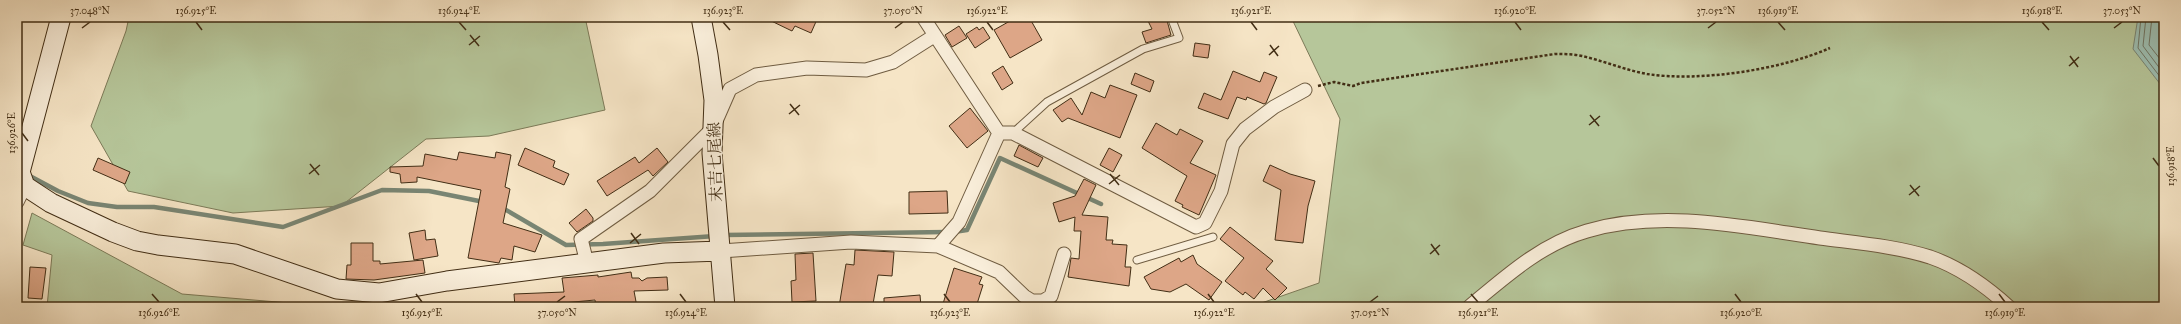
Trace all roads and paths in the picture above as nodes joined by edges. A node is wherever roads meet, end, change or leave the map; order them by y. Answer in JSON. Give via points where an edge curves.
{"nodes":[{"id":1,"x":61,"y":17,"type":"edge"},
{"id":2,"x":701,"y":17,"type":"edge"},
{"id":3,"x":923,"y":17,"type":"edge"},
{"id":4,"x":1171,"y":17,"type":"edge"},
{"id":5,"x":934,"y":36,"type":"junction"},
{"id":6,"x":1830,"y":48,"type":"dead end"},
{"id":7,"x":1305,"y":90,"type":"joint"},
{"id":8,"x":713,"y":128,"type":"junction"},
{"id":9,"x":999,"y":133,"type":"junction"},
{"id":10,"x":1013,"y":133,"type":"junction"},
{"id":11,"x":21,"y":194,"type":"edge"},
{"id":12,"x":1196,"y":227,"type":"junction"},
{"id":13,"x":938,"y":246,"type":"junction"},
{"id":14,"x":721,"y":251,"type":"junction"},
{"id":15,"x":1064,"y":254,"type":"dead end"},
{"id":16,"x":1137,"y":260,"type":"dead end"},
{"id":17,"x":587,"y":263,"type":"junction"},
{"id":18,"x":725,"y":307,"type":"edge"},
{"id":19,"x":1469,"y":307,"type":"edge"},
{"id":20,"x":2008,"y":307,"type":"edge"}],
"edges":[{"from":1,"to":11,"type":"street","via":[[20,172]]},
{"from":2,"to":8,"type":"street","name":"末吉七尾線","via":[[714,100]]},
{"from":3,"to":5,"type":"street"},
{"from":4,"to":10,"type":"lane","via":[[1179,38],[1143,50],[1048,102]]},
{"from":5,"to":8,"type":"street","via":[[893,62],[866,70],[807,68],[756,75],[730,89]]},
{"from":5,"to":9,"type":"street"},
{"from":6,"to":7,"type":"path","via":[[1815,55],[1770,66],[1696,77],[1647,74],[1580,56],[1555,54],[1353,86],[1334,82]]},
{"from":7,"to":12,"type":"street","via":[[1274,107],[1244,129],[1233,144],[1218,197],[1204,223]]},
{"from":8,"to":14,"type":"street","name":"末吉七尾線","via":[[712,153]]},
{"from":8,"to":17,"type":"street","via":[[650,190],[580,239]]},
{"from":9,"to":10,"type":"street"},
{"from":9,"to":13,"type":"street","via":[[959,222]]},
{"from":10,"to":12,"type":"street"},
{"from":11,"to":17,"type":"street","via":[[51,203],[137,241],[235,254],[337,289],[379,293],[447,281]]},
{"from":12,"to":16,"type":"lane","via":[[1213,236]]},
{"from":13,"to":14,"type":"street","via":[[851,242]]},
{"from":13,"to":15,"type":"street","via":[[999,272],[1032,301],[1043,301],[1051,296]]},
{"from":14,"to":17,"type":"street","via":[[664,253]]},
{"from":14,"to":18,"type":"street","name":"末吉七尾線"},
{"from":19,"to":20,"type":"street","via":[[1528,259],[1552,245],[1585,231],[1608,225],[1665,220],[1766,230],[1892,248],[1930,257],[1963,272]]}]}
